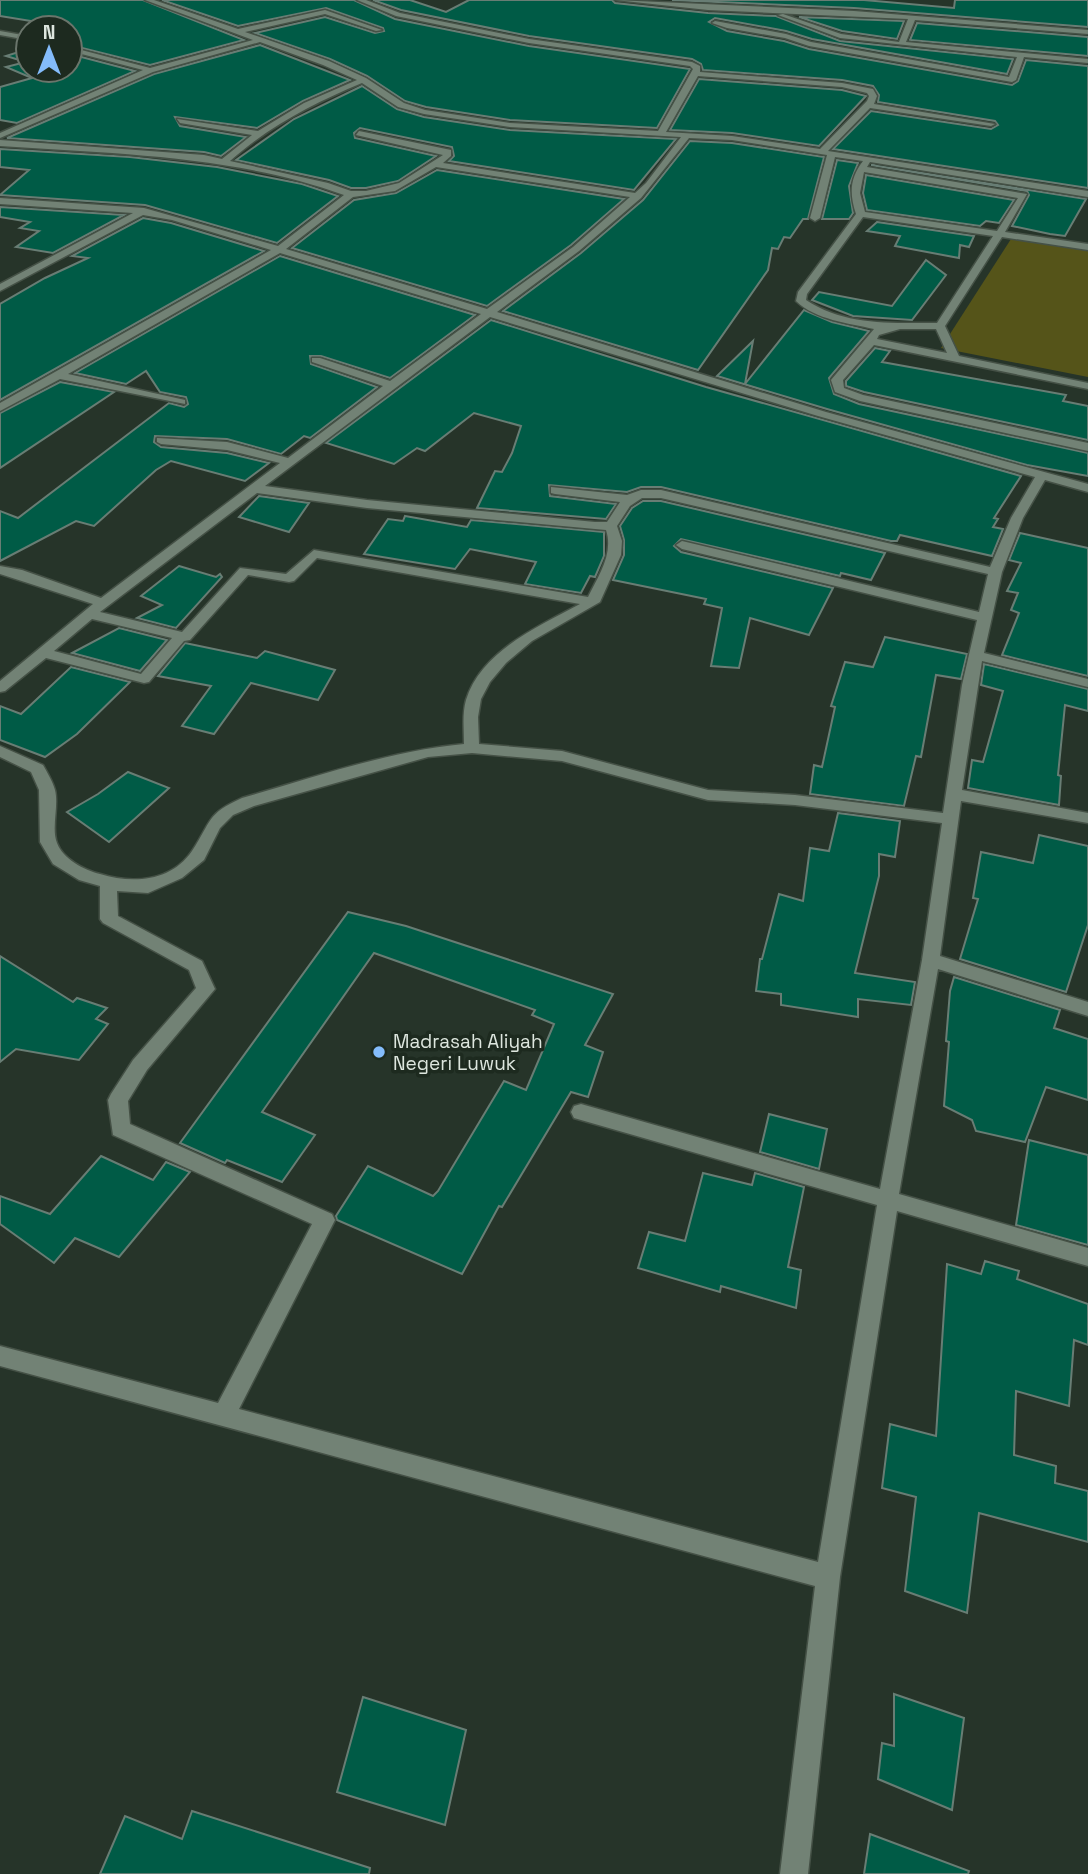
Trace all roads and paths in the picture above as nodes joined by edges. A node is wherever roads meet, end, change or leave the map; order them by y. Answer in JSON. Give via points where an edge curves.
{"nodes":[{"id":1,"x":148,"y":0,"type":"edge"},
{"id":2,"x":360,"y":0,"type":"edge"},
{"id":3,"x":618,"y":0,"type":"edge"},
{"id":4,"x":771,"y":10,"type":"junction"},
{"id":5,"x":912,"y":18,"type":"junction"},
{"id":6,"x":715,"y":23,"type":"dead end"},
{"id":7,"x":979,"y":23,"type":"junction"},
{"id":8,"x":1049,"y":29,"type":"junction"},
{"id":9,"x":378,"y":30,"type":"dead end"},
{"id":10,"x":240,"y":31,"type":"junction"},
{"id":11,"x":975,"y":32,"type":"dead end"},
{"id":12,"x":1088,"y":32,"type":"edge"},
{"id":13,"x":1047,"y":38,"type":"dead end"},
{"id":14,"x":264,"y":40,"type":"junction"},
{"id":15,"x":972,"y":41,"type":"dead end"},
{"id":16,"x":902,"y":44,"type":"junction"},
{"id":17,"x":1045,"y":48,"type":"dead end"},
{"id":18,"x":968,"y":51,"type":"junction"},
{"id":19,"x":84,"y":54,"type":"edge"},
{"id":20,"x":1021,"y":55,"type":"junction"},
{"id":21,"x":1043,"y":57,"type":"junction"},
{"id":22,"x":1088,"y":61,"type":"edge"},
{"id":23,"x":150,"y":70,"type":"junction"},
{"id":24,"x":696,"y":74,"type":"junction"},
{"id":25,"x":363,"y":80,"type":"junction"},
{"id":26,"x":868,"y":105,"type":"junction"},
{"id":27,"x":180,"y":121,"type":"dead end"},
{"id":28,"x":992,"y":124,"type":"dead end"},
{"id":29,"x":662,"y":132,"type":"junction"},
{"id":30,"x":258,"y":133,"type":"junction"},
{"id":31,"x":359,"y":133,"type":"dead end"},
{"id":32,"x":688,"y":134,"type":"junction"},
{"id":33,"x":0,"y":136,"type":"edge"},
{"id":34,"x":0,"y":143,"type":"edge"},
{"id":35,"x":828,"y":152,"type":"junction"},
{"id":36,"x":869,"y":158,"type":"junction"},
{"id":37,"x":224,"y":162,"type":"junction"},
{"id":38,"x":435,"y":164,"type":"junction"},
{"id":39,"x":860,"y":169,"type":"junction"},
{"id":40,"x":350,"y":194,"type":"junction"},
{"id":41,"x":1088,"y":194,"type":"edge"},
{"id":42,"x":638,"y":196,"type":"junction"},
{"id":43,"x":1024,"y":196,"type":"junction"},
{"id":44,"x":1037,"y":198,"type":"dead end"},
{"id":45,"x":0,"y":201,"type":"edge"},
{"id":46,"x":144,"y":211,"type":"junction"},
{"id":47,"x":861,"y":214,"type":"junction"},
{"id":48,"x":815,"y":218,"type":"dead end"},
{"id":49,"x":999,"y":233,"type":"junction"},
{"id":50,"x":1088,"y":247,"type":"edge"},
{"id":51,"x":279,"y":250,"type":"junction"},
{"id":52,"x":0,"y":288,"type":"edge"},
{"id":53,"x":486,"y":314,"type":"junction"},
{"id":54,"x":940,"y":326,"type":"junction"},
{"id":55,"x":884,"y":328,"type":"junction"},
{"id":56,"x":871,"y":341,"type":"junction"},
{"id":57,"x":955,"y":358,"type":"junction"},
{"id":58,"x":316,"y":360,"type":"dead end"},
{"id":59,"x":57,"y":375,"type":"junction"},
{"id":60,"x":391,"y":384,"type":"junction"},
{"id":61,"x":1088,"y":386,"type":"edge"},
{"id":62,"x":181,"y":402,"type":"dead end"},
{"id":63,"x":0,"y":408,"type":"edge"},
{"id":64,"x":161,"y":440,"type":"dead end"},
{"id":65,"x":1088,"y":447,"type":"edge"},
{"id":66,"x":291,"y":463,"type":"junction"},
{"id":67,"x":1042,"y":475,"type":"junction"},
{"id":68,"x":1088,"y":488,"type":"edge"},
{"id":69,"x":257,"y":489,"type":"junction"},
{"id":70,"x":555,"y":490,"type":"dead end"},
{"id":71,"x":629,"y":499,"type":"junction"},
{"id":72,"x":611,"y":526,"type":"junction"},
{"id":73,"x":682,"y":545,"type":"dead end"},
{"id":74,"x":0,"y":570,"type":"edge"},
{"id":75,"x":995,"y":572,"type":"junction"},
{"id":76,"x":593,"y":602,"type":"junction"},
{"id":77,"x":103,"y":603,"type":"junction"},
{"id":78,"x":89,"y":614,"type":"junction"},
{"id":79,"x":984,"y":617,"type":"junction"},
{"id":80,"x":181,"y":636,"type":"junction"},
{"id":81,"x":41,"y":652,"type":"junction"},
{"id":82,"x":976,"y":654,"type":"junction"},
{"id":83,"x":1088,"y":683,"type":"edge"},
{"id":84,"x":0,"y":688,"type":"edge"},
{"id":85,"x":472,"y":748,"type":"junction"},
{"id":86,"x":0,"y":751,"type":"edge"},
{"id":87,"x":954,"y":794,"type":"junction"},
{"id":88,"x":1088,"y":818,"type":"edge"},
{"id":89,"x":950,"y":819,"type":"junction"},
{"id":90,"x":108,"y":883,"type":"junction"},
{"id":91,"x":931,"y":960,"type":"junction"},
{"id":92,"x":1088,"y":1009,"type":"edge"},
{"id":93,"x":581,"y":1112,"type":"dead end"},
{"id":94,"x":888,"y":1200,"type":"junction"},
{"id":95,"x":1088,"y":1257,"type":"edge"},
{"id":96,"x":0,"y":1356,"type":"edge"},
{"id":97,"x":223,"y":1417,"type":"junction"},
{"id":98,"x":828,"y":1577,"type":"junction"},
{"id":99,"x":794,"y":1874,"type":"edge"}],
"edges":[{"from":1,"to":10,"type":"street"},
{"from":2,"to":24,"type":"street","via":[[398,15],[529,41],[680,62],[696,68]]},
{"from":3,"to":4,"type":"street"},
{"from":4,"to":5,"type":"street"},
{"from":4,"to":16,"type":"street","via":[[840,36]]},
{"from":5,"to":7,"type":"street"},
{"from":5,"to":16,"type":"street"},
{"from":6,"to":20,"type":"street","via":[[1012,80]]},
{"from":7,"to":8,"type":"street"},
{"from":7,"to":11,"type":"street"},
{"from":8,"to":12,"type":"street"},
{"from":8,"to":13,"type":"street"},
{"from":9,"to":10,"type":"street","via":[[325,12]]},
{"from":10,"to":14,"type":"street"},
{"from":14,"to":23,"type":"street"},
{"from":14,"to":25,"type":"street"},
{"from":15,"to":18,"type":"street"},
{"from":16,"to":18,"type":"street"},
{"from":17,"to":21,"type":"street"},
{"from":18,"to":20,"type":"street"},
{"from":19,"to":23,"type":"street"},
{"from":20,"to":21,"type":"street"},
{"from":21,"to":22,"type":"street"},
{"from":23,"to":33,"type":"street"},
{"from":24,"to":26,"type":"street","via":[[859,87],[873,96]]},
{"from":24,"to":29,"type":"street"},
{"from":25,"to":29,"type":"street","via":[[401,105],[464,120]]},
{"from":25,"to":30,"type":"street","via":[[321,97]]},
{"from":26,"to":28,"type":"street"},
{"from":26,"to":35,"type":"street"},
{"from":27,"to":30,"type":"street"},
{"from":29,"to":32,"type":"street"},
{"from":30,"to":37,"type":"street"},
{"from":31,"to":38,"type":"street","via":[[449,152]]},
{"from":32,"to":35,"type":"street"},
{"from":32,"to":42,"type":"street"},
{"from":34,"to":37,"type":"street"},
{"from":35,"to":36,"type":"street"},
{"from":35,"to":48,"type":"street"},
{"from":36,"to":39,"type":"street"},
{"from":36,"to":41,"type":"street"},
{"from":37,"to":40,"type":"street"},
{"from":38,"to":40,"type":"street","via":[[393,191]]},
{"from":38,"to":42,"type":"street"},
{"from":39,"to":43,"type":"street"},
{"from":39,"to":47,"type":"street","via":[[854,184]]},
{"from":40,"to":51,"type":"street"},
{"from":42,"to":53,"type":"street","via":[[576,249]]},
{"from":43,"to":44,"type":"street"},
{"from":43,"to":49,"type":"street"},
{"from":45,"to":46,"type":"street"},
{"from":46,"to":51,"type":"street"},
{"from":46,"to":52,"type":"street"},
{"from":47,"to":49,"type":"street"},
{"from":47,"to":55,"type":"street","via":[[801,301],[807,307]]},
{"from":49,"to":50,"type":"street"},
{"from":49,"to":54,"type":"street"},
{"from":51,"to":53,"type":"street"},
{"from":51,"to":59,"type":"street"},
{"from":53,"to":60,"type":"street"},
{"from":53,"to":67,"type":"street"},
{"from":54,"to":55,"type":"street"},
{"from":54,"to":57,"type":"street"},
{"from":55,"to":56,"type":"street","via":[[874,333]]},
{"from":56,"to":57,"type":"street"},
{"from":56,"to":65,"type":"street","via":[[837,380],[839,390]]},
{"from":57,"to":61,"type":"street"},
{"from":58,"to":60,"type":"street"},
{"from":59,"to":62,"type":"street"},
{"from":59,"to":63,"type":"street"},
{"from":60,"to":66,"type":"street"},
{"from":64,"to":66,"type":"street","via":[[227,446]]},
{"from":66,"to":69,"type":"street"},
{"from":67,"to":68,"type":"street"},
{"from":67,"to":75,"type":"street"},
{"from":69,"to":72,"type":"street","via":[[405,508]]},
{"from":69,"to":77,"type":"street"},
{"from":70,"to":71,"type":"street"},
{"from":71,"to":72,"type":"street"},
{"from":71,"to":75,"type":"street","via":[[637,493],[661,494]]},
{"from":72,"to":76,"type":"street","via":[[614,555]]},
{"from":73,"to":79,"type":"street"},
{"from":74,"to":77,"type":"street"},
{"from":75,"to":79,"type":"street"},
{"from":76,"to":80,"type":"street","via":[[314,554],[289,578],[245,571],[185,637]]},
{"from":76,"to":85,"type":"street","via":[[527,638],[484,680],[474,699]]},
{"from":77,"to":78,"type":"street"},
{"from":78,"to":80,"type":"street"},
{"from":78,"to":81,"type":"street"},
{"from":79,"to":82,"type":"street"},
{"from":80,"to":81,"type":"street","via":[[144,679]]},
{"from":81,"to":84,"type":"street"},
{"from":82,"to":83,"type":"street"},
{"from":82,"to":87,"type":"street"},
{"from":85,"to":89,"type":"street","via":[[562,757],[708,795],[795,800]]},
{"from":85,"to":90,"type":"street","via":[[384,762],[248,802],[227,811],[213,825],[198,856],[176,874],[148,887]]},
{"from":86,"to":90,"type":"street","via":[[37,769],[47,790],[48,842],[59,860]]},
{"from":87,"to":88,"type":"street"},
{"from":87,"to":89,"type":"street"},
{"from":89,"to":91,"type":"street"},
{"from":90,"to":97,"type":"street","via":[[109,919],[196,966],[205,989],[140,1065],[118,1100],[120,1129],[325,1220]]},
{"from":91,"to":92,"type":"street"},
{"from":91,"to":94,"type":"street"},
{"from":93,"to":94,"type":"street"},
{"from":94,"to":95,"type":"street"},
{"from":94,"to":98,"type":"street"},
{"from":96,"to":97,"type":"street"},
{"from":97,"to":98,"type":"street"},
{"from":98,"to":99,"type":"street"}]}
